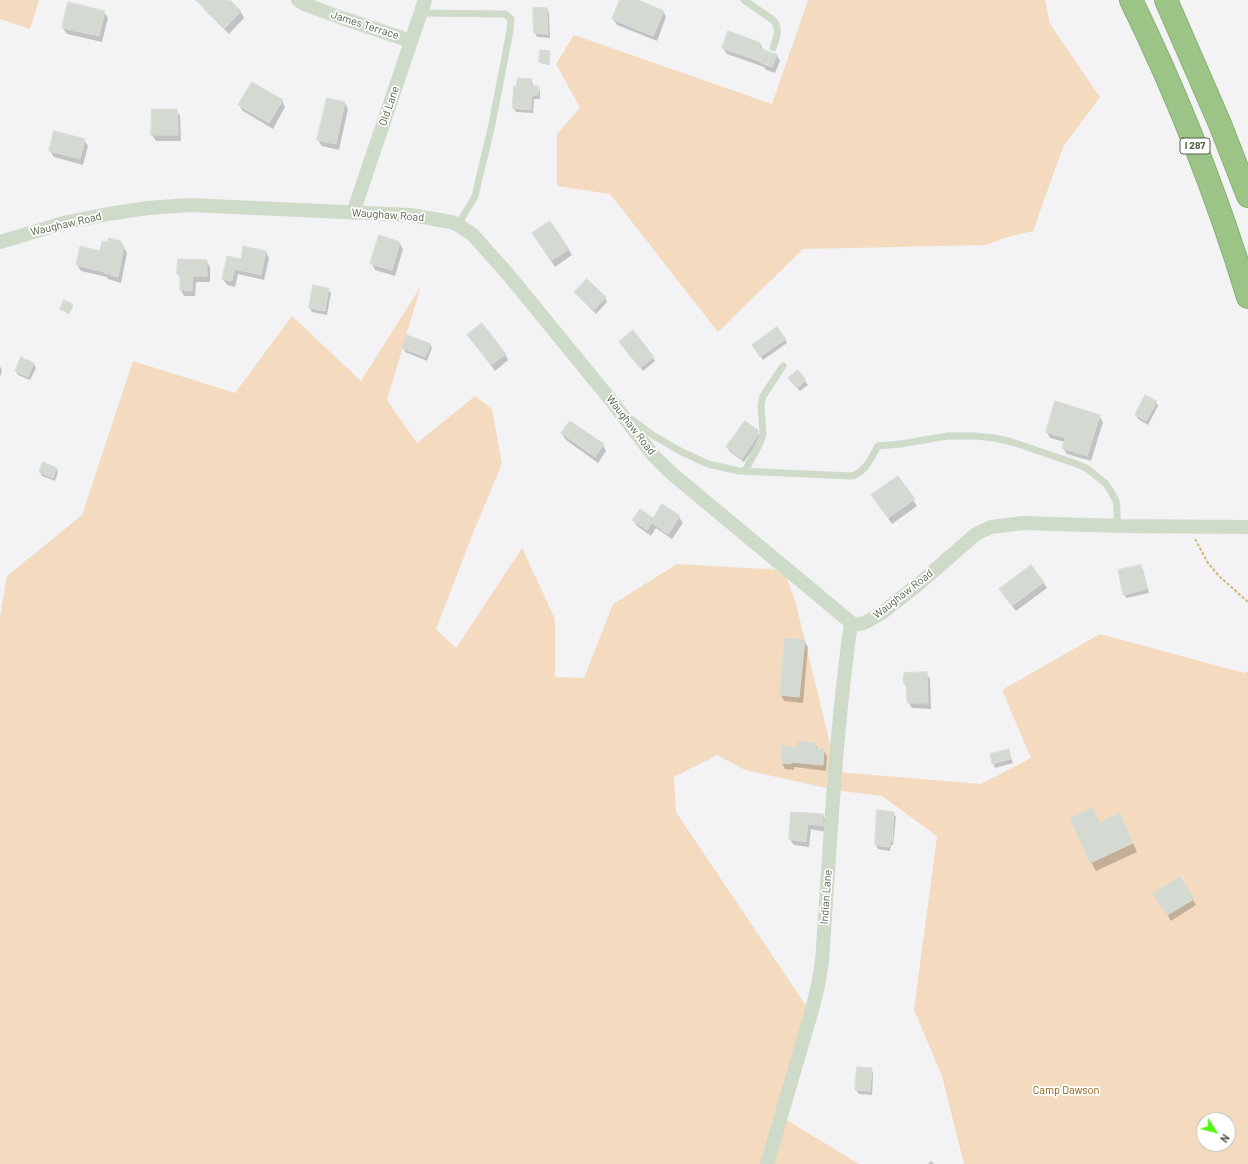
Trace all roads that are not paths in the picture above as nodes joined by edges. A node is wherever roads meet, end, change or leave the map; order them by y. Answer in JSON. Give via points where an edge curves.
{"nodes":[{"id":1,"x":298,"y":0,"type":"edge"},
{"id":2,"x":744,"y":0,"type":"edge"},
{"id":3,"x":1131,"y":0,"type":"edge"},
{"id":4,"x":1166,"y":0,"type":"edge"},
{"id":5,"x":423,"y":6,"type":"edge"},
{"id":6,"x":411,"y":40,"type":"junction"},
{"id":7,"x":772,"y":48,"type":"dead end"},
{"id":8,"x":1248,"y":196,"type":"edge"},
{"id":9,"x":352,"y":212,"type":"junction"},
{"id":10,"x":458,"y":225,"type":"junction"},
{"id":11,"x":0,"y":242,"type":"edge"},
{"id":12,"x":1248,"y":297,"type":"edge"},
{"id":13,"x":783,"y":366,"type":"dead end"},
{"id":14,"x":618,"y":410,"type":"junction"},
{"id":15,"x":745,"y":471,"type":"junction"},
{"id":16,"x":1117,"y":526,"type":"junction"},
{"id":17,"x":1248,"y":527,"type":"edge"},
{"id":18,"x":850,"y":623,"type":"junction"},
{"id":19,"x":767,"y":1164,"type":"edge"}],
"edges":[{"from":1,"to":6,"type":"street","name":"James Terrace","via":[[342,18]]},
{"from":2,"to":7,"type":"lane","via":[[777,24],[778,30]]},
{"from":3,"to":12,"type":"highway","number":"I 287","via":[[1208,179]]},
{"from":4,"to":8,"type":"highway","number":"I 287"},
{"from":5,"to":6,"type":"street","name":"Old Lane"},
{"from":5,"to":10,"type":"lane","via":[[505,14],[511,19],[492,124],[475,196]]},
{"from":6,"to":9,"type":"street","name":"Old Lane"},
{"from":9,"to":10,"type":"street","name":"Waughaw Road","via":[[411,215]]},
{"from":9,"to":11,"type":"street","name":"Waughaw Road","via":[[189,205],[148,208],[67,222]]},
{"from":10,"to":14,"type":"street","name":"Waughaw Road","via":[[472,234],[507,273]]},
{"from":13,"to":15,"type":"lane","via":[[763,396],[763,434]]},
{"from":14,"to":15,"type":"lane","via":[[654,436],[695,458],[729,470]]},
{"from":14,"to":18,"type":"street","name":"Waughaw Road","via":[[653,455],[670,472]]},
{"from":15,"to":16,"type":"lane","via":[[851,476],[863,469],[878,446],[947,436],[996,438],[1088,469],[1106,484],[1114,496]]},
{"from":16,"to":17,"type":"street","name":"Waughaw Road"},
{"from":16,"to":18,"type":"street","name":"Waughaw Road","via":[[1023,523],[983,530],[882,613],[864,623]]},
{"from":18,"to":19,"type":"street","name":"Indian Lane","via":[[834,783],[821,968],[810,1017]]}]}
